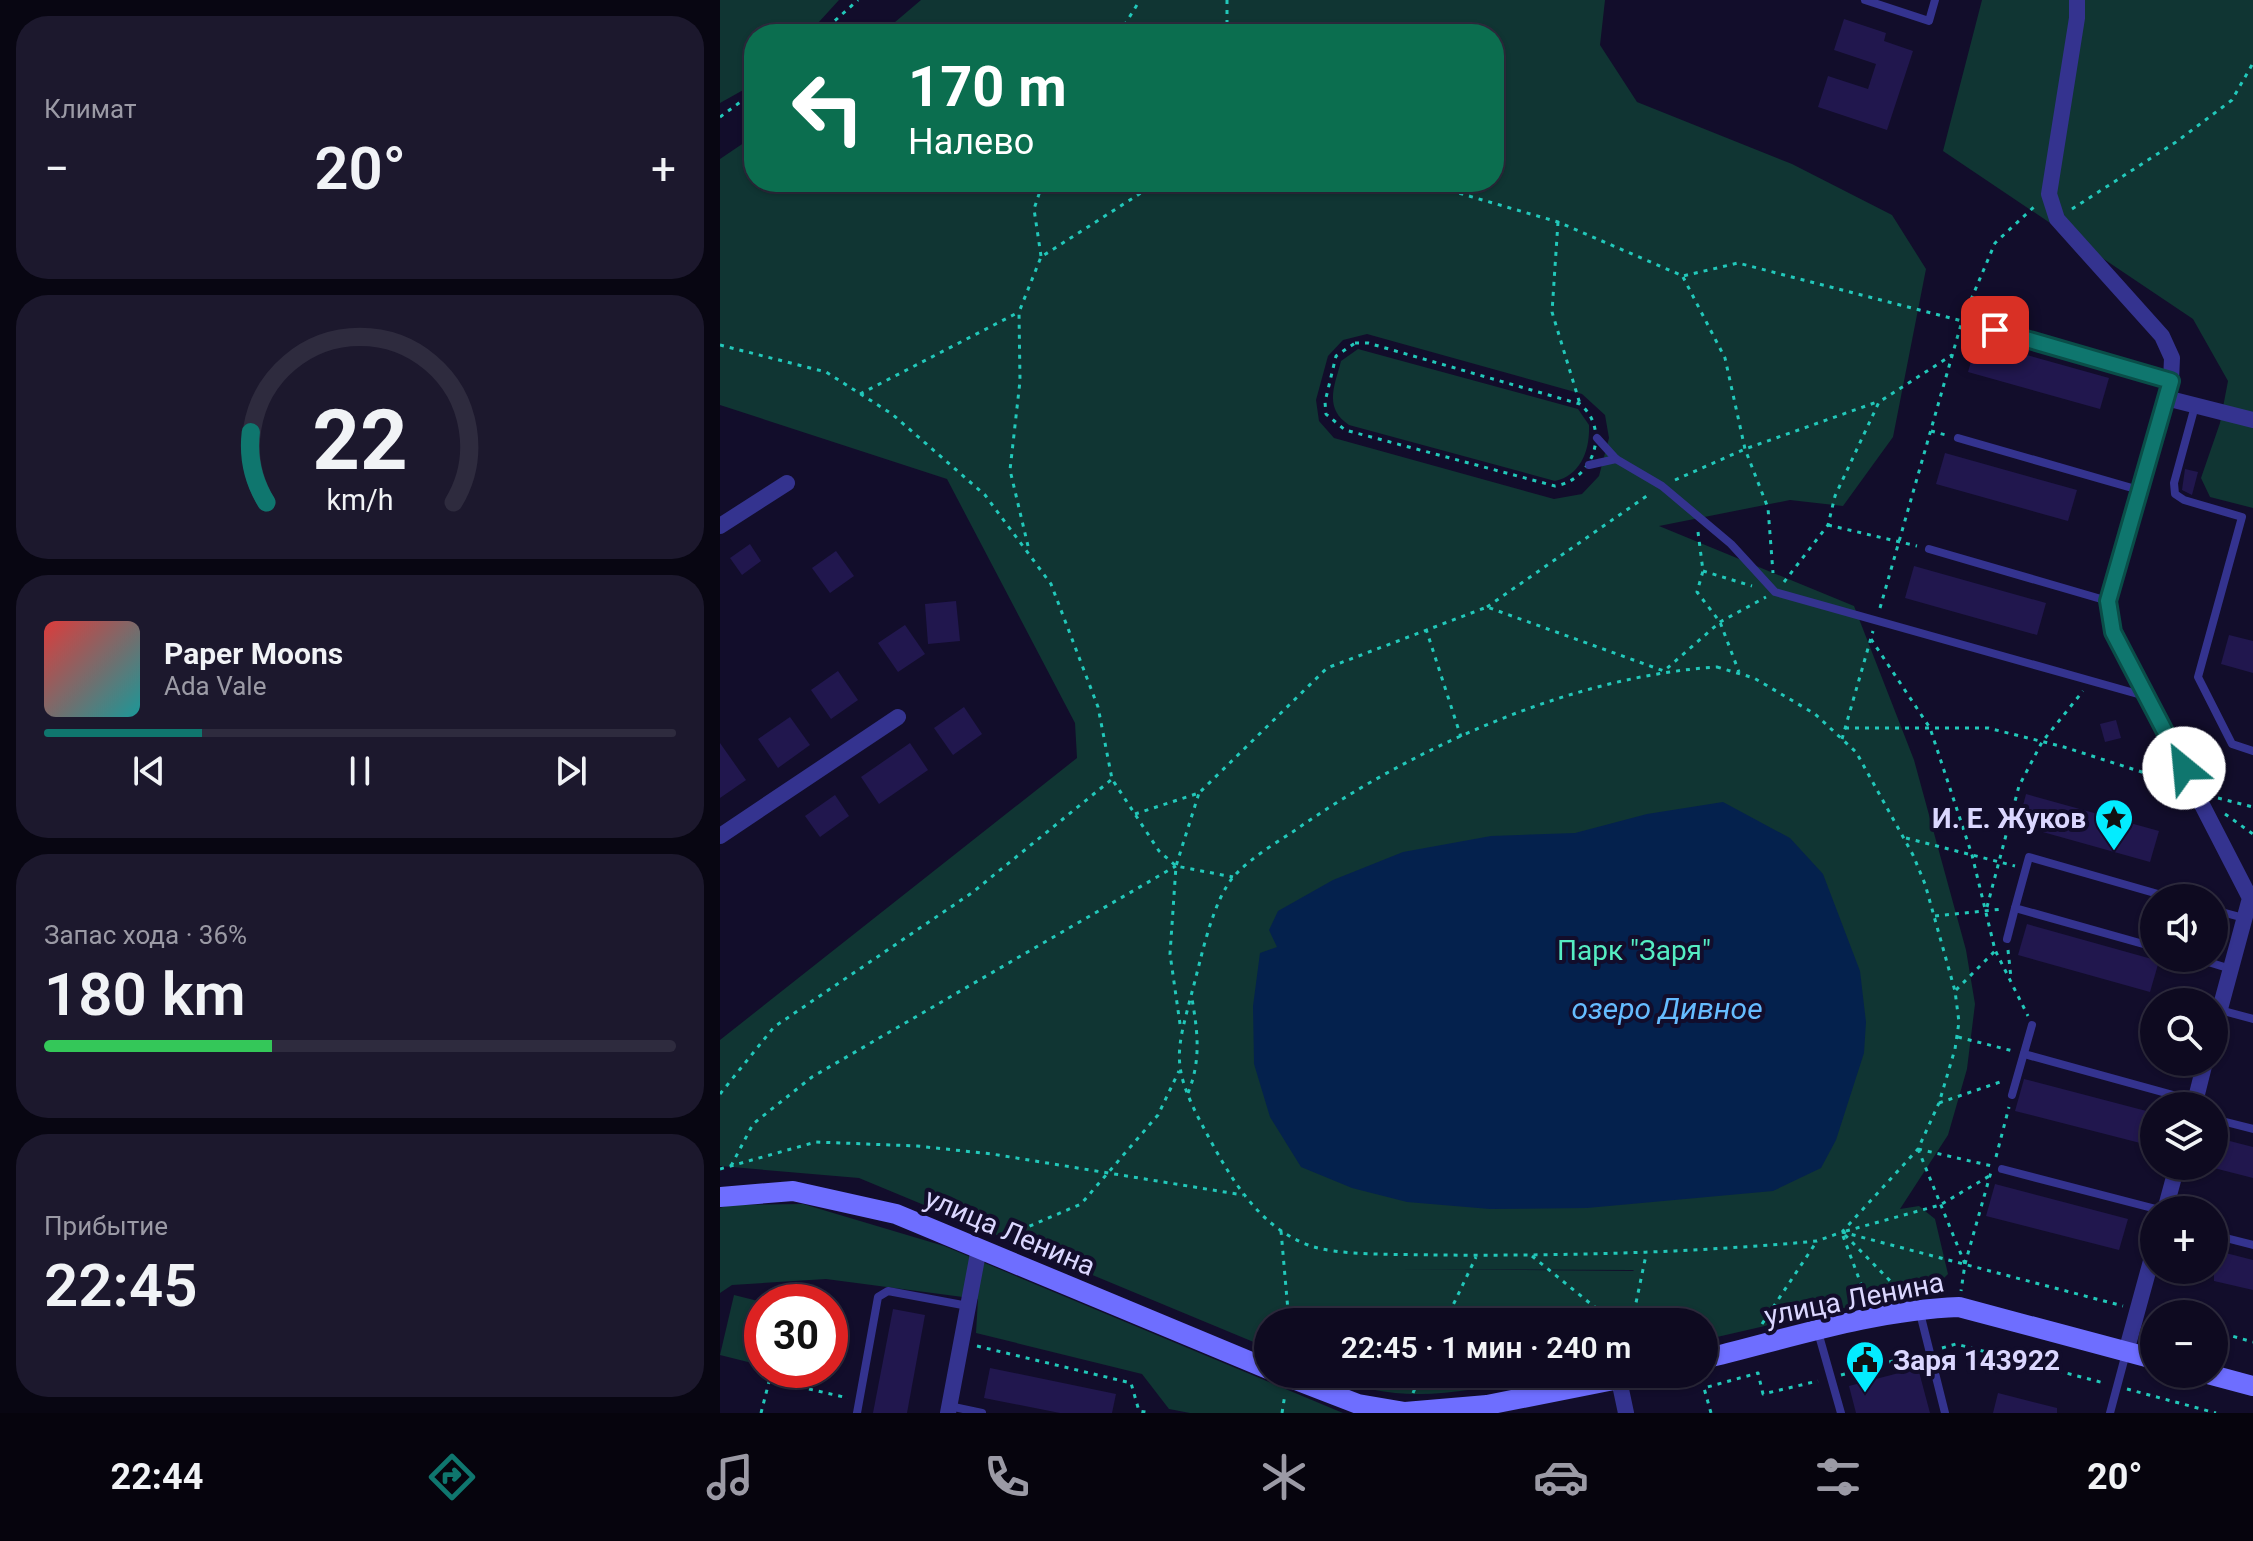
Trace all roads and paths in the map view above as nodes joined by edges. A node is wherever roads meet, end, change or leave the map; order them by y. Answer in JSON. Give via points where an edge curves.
{"nodes":[{"id":1,"x":858,"y":0,"type":"edge"},
{"id":2,"x":1140,"y":0,"type":"edge"},
{"id":3,"x":1227,"y":0,"type":"edge"},
{"id":4,"x":1865,"y":0,"type":"edge"},
{"id":5,"x":1935,"y":0,"type":"edge"},
{"id":6,"x":2077,"y":0,"type":"edge"},
{"id":7,"x":831,"y":24,"type":"edge"},
{"id":8,"x":1125,"y":24,"type":"edge"},
{"id":9,"x":1227,"y":24,"type":"edge"},
{"id":10,"x":2253,"y":63,"type":"edge"},
{"id":11,"x":744,"y":99,"type":"edge"},
{"id":12,"x":720,"y":117,"type":"edge"},
{"id":13,"x":1040,"y":192,"type":"edge"},
{"id":14,"x":1142,"y":192,"type":"edge"},
{"id":15,"x":1455,"y":192,"type":"edge"},
{"id":16,"x":2049,"y":194,"type":"junction"},
{"id":17,"x":2057,"y":219,"type":"junction"},
{"id":18,"x":1558,"y":222,"type":"junction"},
{"id":19,"x":1041,"y":257,"type":"junction"},
{"id":20,"x":1683,"y":276,"type":"junction"},
{"id":21,"x":1019,"y":312,"type":"junction"},
{"id":22,"x":1962,"y":321,"type":"junction"},
{"id":23,"x":1995,"y":330,"type":"joint"},
{"id":24,"x":720,"y":345,"type":"edge"},
{"id":25,"x":1952,"y":355,"type":"junction"},
{"id":26,"x":2171,"y":381,"type":"junction"},
{"id":27,"x":860,"y":394,"type":"junction"},
{"id":28,"x":2166,"y":398,"type":"junction"},
{"id":29,"x":1580,"y":404,"type":"junction"},
{"id":30,"x":2195,"y":406,"type":"junction"},
{"id":31,"x":2253,"y":420,"type":"edge"},
{"id":32,"x":1931,"y":431,"type":"junction"},
{"id":33,"x":1597,"y":438,"type":"junction"},
{"id":34,"x":1958,"y":438,"type":"joint"},
{"id":35,"x":1616,"y":459,"type":"junction"},
{"id":36,"x":1589,"y":465,"type":"junction"},
{"id":37,"x":787,"y":483,"type":"dead end"},
{"id":38,"x":2139,"y":490,"type":"junction"},
{"id":39,"x":1696,"y":514,"type":"junction"},
{"id":40,"x":2242,"y":517,"type":"junction"},
{"id":41,"x":2253,"y":520,"type":"edge"},
{"id":42,"x":1828,"y":525,"type":"junction"},
{"id":43,"x":720,"y":526,"type":"edge"},
{"id":44,"x":1900,"y":541,"type":"junction"},
{"id":45,"x":1029,"y":549,"type":"junction"},
{"id":46,"x":1929,"y":549,"type":"joint"},
{"id":47,"x":1703,"y":571,"type":"junction"},
{"id":48,"x":1775,"y":592,"type":"junction"},
{"id":49,"x":2108,"y":601,"type":"junction"},
{"id":50,"x":1876,"y":621,"type":"junction"},
{"id":51,"x":1720,"y":622,"type":"junction"},
{"id":52,"x":1426,"y":629,"type":"junction"},
{"id":53,"x":1871,"y":639,"type":"junction"},
{"id":54,"x":1664,"y":671,"type":"junction"},
{"id":55,"x":1739,"y":672,"type":"junction"},
{"id":56,"x":2091,"y":681,"type":"junction"},
{"id":57,"x":2145,"y":696,"type":"junction"},
{"id":58,"x":898,"y":717,"type":"dead end"},
{"id":59,"x":1845,"y":728,"type":"junction"},
{"id":60,"x":1930,"y":728,"type":"junction"},
{"id":61,"x":1461,"y":737,"type":"junction"},
{"id":62,"x":1842,"y":739,"type":"junction"},
{"id":63,"x":2042,"y":742,"type":"junction"},
{"id":64,"x":2253,"y":751,"type":"edge"},
{"id":65,"x":1112,"y":779,"type":"junction"},
{"id":66,"x":2196,"y":792,"type":"junction"},
{"id":67,"x":1199,"y":793,"type":"junction"},
{"id":68,"x":2253,"y":807,"type":"edge"},
{"id":69,"x":1135,"y":814,"type":"junction"},
{"id":70,"x":720,"y":836,"type":"edge"},
{"id":71,"x":1904,"y":838,"type":"junction"},
{"id":72,"x":1972,"y":855,"type":"junction"},
{"id":73,"x":1999,"y":862,"type":"junction"},
{"id":74,"x":1176,"y":866,"type":"junction"},
{"id":75,"x":2026,"y":869,"type":"junction"},
{"id":76,"x":1233,"y":877,"type":"junction"},
{"id":77,"x":2140,"y":889,"type":"edge"},
{"id":78,"x":2252,"y":895,"type":"edge"},
{"id":79,"x":2015,"y":908,"type":"junction"},
{"id":80,"x":1986,"y":911,"type":"junction"},
{"id":81,"x":2228,"y":914,"type":"edge"},
{"id":82,"x":1934,"y":917,"type":"junction"},
{"id":83,"x":2245,"y":918,"type":"junction"},
{"id":84,"x":2007,"y":939,"type":"junction"},
{"id":85,"x":2140,"y":943,"type":"edge"},
{"id":86,"x":1995,"y":950,"type":"junction"},
{"id":87,"x":2228,"y":968,"type":"edge"},
{"id":88,"x":2231,"y":969,"type":"junction"},
{"id":89,"x":2012,"y":984,"type":"junction"},
{"id":90,"x":2226,"y":988,"type":"edge"},
{"id":91,"x":1955,"y":991,"type":"junction"},
{"id":92,"x":1191,"y":996,"type":"junction"},
{"id":93,"x":2228,"y":1012,"type":"edge"},
{"id":94,"x":2253,"y":1019,"type":"edge"},
{"id":95,"x":2032,"y":1025,"type":"joint"},
{"id":96,"x":1180,"y":1027,"type":"junction"},
{"id":97,"x":1957,"y":1036,"type":"junction"},
{"id":98,"x":2024,"y":1054,"type":"junction"},
{"id":99,"x":1179,"y":1071,"type":"junction"},
{"id":100,"x":2018,"y":1075,"type":"junction"},
{"id":101,"x":2156,"y":1092,"type":"edge"},
{"id":102,"x":720,"y":1094,"type":"edge"},
{"id":103,"x":2012,"y":1095,"type":"joint"},
{"id":104,"x":1187,"y":1096,"type":"junction"},
{"id":105,"x":1939,"y":1103,"type":"junction"},
{"id":106,"x":2228,"y":1123,"type":"edge"},
{"id":107,"x":2253,"y":1129,"type":"edge"},
{"id":108,"x":1918,"y":1149,"type":"junction"},
{"id":109,"x":731,"y":1166,"type":"junction"},
{"id":110,"x":1998,"y":1168,"type":"junction"},
{"id":111,"x":720,"y":1169,"type":"edge"},
{"id":112,"x":1109,"y":1172,"type":"junction"},
{"id":113,"x":1990,"y":1176,"type":"junction"},
{"id":114,"x":1243,"y":1195,"type":"junction"},
{"id":115,"x":720,"y":1197,"type":"edge"},
{"id":116,"x":2140,"y":1204,"type":"edge"},
{"id":117,"x":1940,"y":1205,"type":"junction"},
{"id":118,"x":1281,"y":1231,"type":"junction"},
{"id":119,"x":1842,"y":1232,"type":"junction"},
{"id":120,"x":2228,"y":1239,"type":"edge"},
{"id":121,"x":1817,"y":1241,"type":"junction"},
{"id":122,"x":2253,"y":1245,"type":"edge"},
{"id":123,"x":979,"y":1248,"type":"junction"},
{"id":124,"x":1646,"y":1254,"type":"junction"},
{"id":125,"x":1477,"y":1255,"type":"junction"},
{"id":126,"x":1532,"y":1256,"type":"junction"},
{"id":127,"x":1965,"y":1264,"type":"junction"},
{"id":128,"x":2145,"y":1284,"type":"edge"},
{"id":129,"x":968,"y":1306,"type":"junction"},
{"id":130,"x":1959,"y":1307,"type":"junction"},
{"id":131,"x":1288,"y":1308,"type":"edge"},
{"id":132,"x":1452,"y":1308,"type":"edge"},
{"id":133,"x":1596,"y":1308,"type":"edge"},
{"id":134,"x":1635,"y":1308,"type":"edge"},
{"id":135,"x":2138,"y":1310,"type":"junction"},
{"id":136,"x":1919,"y":1311,"type":"junction"},
{"id":137,"x":1874,"y":1320,"type":"junction"},
{"id":138,"x":1758,"y":1330,"type":"dead end"},
{"id":139,"x":1818,"y":1331,"type":"junction"},
{"id":140,"x":2228,"y":1335,"type":"edge"},
{"id":141,"x":961,"y":1342,"type":"junction"},
{"id":142,"x":2253,"y":1342,"type":"edge"},
{"id":143,"x":2126,"y":1352,"type":"junction"},
{"id":144,"x":1718,"y":1356,"type":"edge"},
{"id":145,"x":2140,"y":1356,"type":"edge"},
{"id":146,"x":1254,"y":1363,"type":"edge"},
{"id":147,"x":2228,"y":1379,"type":"edge"},
{"id":148,"x":2253,"y":1386,"type":"edge"},
{"id":149,"x":768,"y":1388,"type":"edge"},
{"id":150,"x":804,"y":1388,"type":"edge"},
{"id":151,"x":1283,"y":1388,"type":"edge"},
{"id":152,"x":1303,"y":1388,"type":"edge"},
{"id":153,"x":1577,"y":1388,"type":"edge"},
{"id":154,"x":1621,"y":1388,"type":"edge"},
{"id":155,"x":859,"y":1401,"type":"junction"},
{"id":156,"x":949,"y":1410,"type":"edge"},
{"id":157,"x":1405,"y":1412,"type":"edge"},
{"id":158,"x":761,"y":1413,"type":"edge"},
{"id":159,"x":857,"y":1413,"type":"edge"},
{"id":160,"x":982,"y":1413,"type":"edge"},
{"id":161,"x":1151,"y":1413,"type":"edge"},
{"id":162,"x":1282,"y":1413,"type":"edge"},
{"id":163,"x":1626,"y":1413,"type":"edge"},
{"id":164,"x":1841,"y":1413,"type":"edge"},
{"id":165,"x":1945,"y":1413,"type":"edge"},
{"id":166,"x":2110,"y":1413,"type":"edge"}],
"edges":[{"from":1,"to":7,"type":"path"},
{"from":2,"to":8,"type":"path"},
{"from":3,"to":9,"type":"path"},
{"from":4,"to":5,"type":"lane","via":[[1929,21]]},
{"from":6,"to":16,"type":"street"},
{"from":10,"to":17,"type":"path","via":[[2232,100]]},
{"from":11,"to":12,"type":"path"},
{"from":13,"to":19,"type":"path","via":[[1034,209]]},
{"from":14,"to":19,"type":"path"},
{"from":15,"to":18,"type":"path"},
{"from":16,"to":17,"type":"street"},
{"from":16,"to":22,"type":"path","via":[[1995,243]]},
{"from":17,"to":26,"type":"street","via":[[2162,336],[2172,358]]},
{"from":18,"to":20,"type":"path"},
{"from":18,"to":29,"type":"path","via":[[1552,312]]},
{"from":19,"to":21,"type":"path"},
{"from":20,"to":22,"type":"path","via":[[1738,263]]},
{"from":20,"to":48,"type":"path","via":[[1725,358],[1745,449],[1768,508]]},
{"from":21,"to":27,"type":"path"},
{"from":21,"to":45,"type":"path","via":[[1020,381],[1010,470]]},
{"from":22,"to":23,"type":"path"},
{"from":22,"to":25,"type":"path"},
{"from":23,"to":26,"type":"lane"},
{"from":24,"to":27,"type":"path","via":[[826,372]]},
{"from":25,"to":32,"type":"path"},
{"from":25,"to":42,"type":"path","via":[[1879,402],[1835,496]]},
{"from":26,"to":28,"type":"street"},
{"from":27,"to":45,"type":"path","via":[[892,414],[985,495]]},
{"from":28,"to":30,"type":"street"},
{"from":28,"to":38,"type":"street"},
{"from":29,"to":33,"type":"path","via":[[1591,413]]},
{"from":29,"to":36,"type":"path","via":[[1368,343],[1355,343],[1336,356],[1325,402],[1326,414],[1345,430],[1555,486],[1568,484]]},
{"from":30,"to":31,"type":"street"},
{"from":30,"to":40,"type":"lane","via":[[2175,494]]},
{"from":32,"to":34,"type":"path"},
{"from":32,"to":44,"type":"path"},
{"from":33,"to":35,"type":"lane"},
{"from":33,"to":36,"type":"path"},
{"from":34,"to":38,"type":"lane"},
{"from":35,"to":36,"type":"lane"},
{"from":35,"to":39,"type":"lane"},
{"from":37,"to":43,"type":"street"},
{"from":38,"to":49,"type":"street"},
{"from":39,"to":47,"type":"path"},
{"from":39,"to":48,"type":"lane"},
{"from":40,"to":41,"type":"lane"},
{"from":40,"to":64,"type":"lane","via":[[2198,677],[2232,744]]},
{"from":42,"to":44,"type":"path"},
{"from":42,"to":48,"type":"path"},
{"from":44,"to":46,"type":"path"},
{"from":44,"to":50,"type":"path"},
{"from":45,"to":65,"type":"path","via":[[1051,584],[1098,707]]},
{"from":46,"to":49,"type":"lane"},
{"from":47,"to":48,"type":"path"},
{"from":47,"to":51,"type":"path","via":[[1697,592]]},
{"from":48,"to":50,"type":"lane"},
{"from":48,"to":51,"type":"path"},
{"from":49,"to":57,"type":"street","via":[[2113,632]]},
{"from":50,"to":53,"type":"path"},
{"from":50,"to":56,"type":"lane"},
{"from":51,"to":54,"type":"path"},
{"from":51,"to":55,"type":"path"},
{"from":52,"to":54,"type":"path","via":[[1487,607]]},
{"from":52,"to":61,"type":"path"},
{"from":52,"to":67,"type":"path","via":[[1327,668]]},
{"from":53,"to":59,"type":"path"},
{"from":53,"to":60,"type":"path"},
{"from":54,"to":55,"type":"path","via":[[1717,667]]},
{"from":54,"to":61,"type":"path","via":[[1575,695]]},
{"from":55,"to":62,"type":"path","via":[[1815,714]]},
{"from":56,"to":57,"type":"lane"},
{"from":56,"to":63,"type":"path"},
{"from":57,"to":66,"type":"street"},
{"from":58,"to":70,"type":"street"},
{"from":59,"to":60,"type":"path"},
{"from":59,"to":62,"type":"path"},
{"from":60,"to":63,"type":"path","via":[[1988,728]]},
{"from":60,"to":72,"type":"path"},
{"from":61,"to":76,"type":"path","via":[[1330,805]]},
{"from":62,"to":71,"type":"path","via":[[1856,752]]},
{"from":63,"to":66,"type":"path"},
{"from":63,"to":73,"type":"path","via":[[2019,786]]},
{"from":65,"to":69,"type":"path"},
{"from":65,"to":102,"type":"path","via":[[973,892],[774,1027]]},
{"from":66,"to":68,"type":"path"},
{"from":66,"to":78,"type":"street"},
{"from":67,"to":69,"type":"path"},
{"from":67,"to":74,"type":"path"},
{"from":69,"to":74,"type":"path","via":[[1159,851]]},
{"from":71,"to":72,"type":"path"},
{"from":71,"to":82,"type":"path"},
{"from":72,"to":73,"type":"path"},
{"from":72,"to":80,"type":"path"},
{"from":73,"to":75,"type":"path"},
{"from":73,"to":80,"type":"path"},
{"from":74,"to":76,"type":"path"},
{"from":74,"to":96,"type":"path","via":[[1170,954]]},
{"from":74,"to":109,"type":"path","via":[[812,1077],[753,1124]]},
{"from":75,"to":77,"type":"lane","via":[[2029,857]]},
{"from":75,"to":79,"type":"lane"},
{"from":76,"to":92,"type":"path","via":[[1204,940]]},
{"from":78,"to":83,"type":"street"},
{"from":79,"to":80,"type":"path"},
{"from":79,"to":84,"type":"lane"},
{"from":79,"to":85,"type":"lane"},
{"from":80,"to":82,"type":"path"},
{"from":80,"to":86,"type":"path"},
{"from":81,"to":83,"type":"lane"},
{"from":82,"to":91,"type":"path"},
{"from":83,"to":88,"type":"street"},
{"from":84,"to":86,"type":"path"},
{"from":84,"to":89,"type":"path"},
{"from":86,"to":89,"type":"path"},
{"from":86,"to":91,"type":"path"},
{"from":87,"to":88,"type":"lane"},
{"from":88,"to":90,"type":"street"},
{"from":89,"to":95,"type":"path"},
{"from":91,"to":97,"type":"path"},
{"from":92,"to":96,"type":"path"},
{"from":92,"to":104,"type":"path","via":[[1199,1039]]},
{"from":93,"to":94,"type":"lane"},
{"from":95,"to":98,"type":"lane"},
{"from":96,"to":99,"type":"path"},
{"from":97,"to":98,"type":"path"},
{"from":97,"to":105,"type":"path"},
{"from":98,"to":100,"type":"lane"},
{"from":98,"to":101,"type":"lane"},
{"from":99,"to":104,"type":"path"},
{"from":99,"to":112,"type":"path","via":[[1158,1115]]},
{"from":100,"to":103,"type":"lane"},
{"from":100,"to":105,"type":"path"},
{"from":103,"to":110,"type":"path"},
{"from":104,"to":114,"type":"path"},
{"from":105,"to":108,"type":"path"},
{"from":106,"to":107,"type":"lane"},
{"from":108,"to":110,"type":"path"},
{"from":108,"to":117,"type":"path"},
{"from":108,"to":119,"type":"path"},
{"from":109,"to":111,"type":"path"},
{"from":109,"to":112,"type":"path","via":[[816,1142],[917,1146]]},
{"from":110,"to":113,"type":"path"},
{"from":110,"to":113,"type":"path"},
{"from":110,"to":116,"type":"lane"},
{"from":112,"to":114,"type":"path"},
{"from":112,"to":123,"type":"path","via":[[1081,1204]]},
{"from":113,"to":117,"type":"path"},
{"from":113,"to":127,"type":"path"},
{"from":114,"to":118,"type":"path"},
{"from":115,"to":123,"type":"street","name":"улица Ленина","via":[[793,1191],[847,1201],[896,1214]]},
{"from":117,"to":119,"type":"path"},
{"from":117,"to":127,"type":"path"},
{"from":118,"to":125,"type":"path","via":[[1311,1247]]},
{"from":118,"to":131,"type":"path"},
{"from":119,"to":121,"type":"path"},
{"from":119,"to":127,"type":"path"},
{"from":119,"to":136,"type":"path"},
{"from":119,"to":137,"type":"path"},
{"from":120,"to":122,"type":"lane"},
{"from":121,"to":124,"type":"path"},
{"from":121,"to":138,"type":"path"},
{"from":123,"to":129,"type":"street"},
{"from":123,"to":146,"type":"street","name":"улица Ленина"},
{"from":124,"to":126,"type":"path"},
{"from":124,"to":134,"type":"path"},
{"from":125,"to":126,"type":"path"},
{"from":125,"to":132,"type":"path"},
{"from":126,"to":133,"type":"path"},
{"from":127,"to":130,"type":"path"},
{"from":127,"to":135,"type":"path"},
{"from":128,"to":135,"type":"street"},
{"from":129,"to":141,"type":"street"},
{"from":129,"to":155,"type":"lane","via":[[888,1291],[878,1297]]},
{"from":130,"to":136,"type":"street","name":"улица Ленина"},
{"from":130,"to":143,"type":"street","name":"улица Ленина"},
{"from":135,"to":143,"type":"street"},
{"from":136,"to":137,"type":"street","name":"улица Ленина"},
{"from":136,"to":165,"type":"lane"},
{"from":137,"to":139,"type":"street","name":"улица Ленина"},
{"from":139,"to":144,"type":"street","name":"улица Ленина"},
{"from":139,"to":164,"type":"lane"},
{"from":140,"to":142,"type":"path"},
{"from":141,"to":156,"type":"street"},
{"from":141,"to":161,"type":"path","via":[[1131,1383],[1139,1411]]},
{"from":143,"to":145,"type":"street","name":"улица Ленина"},
{"from":143,"to":166,"type":"lane"},
{"from":147,"to":148,"type":"street"},
{"from":149,"to":158,"type":"path"},
{"from":150,"to":155,"type":"path"},
{"from":151,"to":162,"type":"path"},
{"from":152,"to":157,"type":"street"},
{"from":153,"to":157,"type":"street","via":[[1487,1405]]},
{"from":154,"to":163,"type":"street"},
{"from":155,"to":159,"type":"lane"},
{"from":156,"to":160,"type":"lane"}]}
